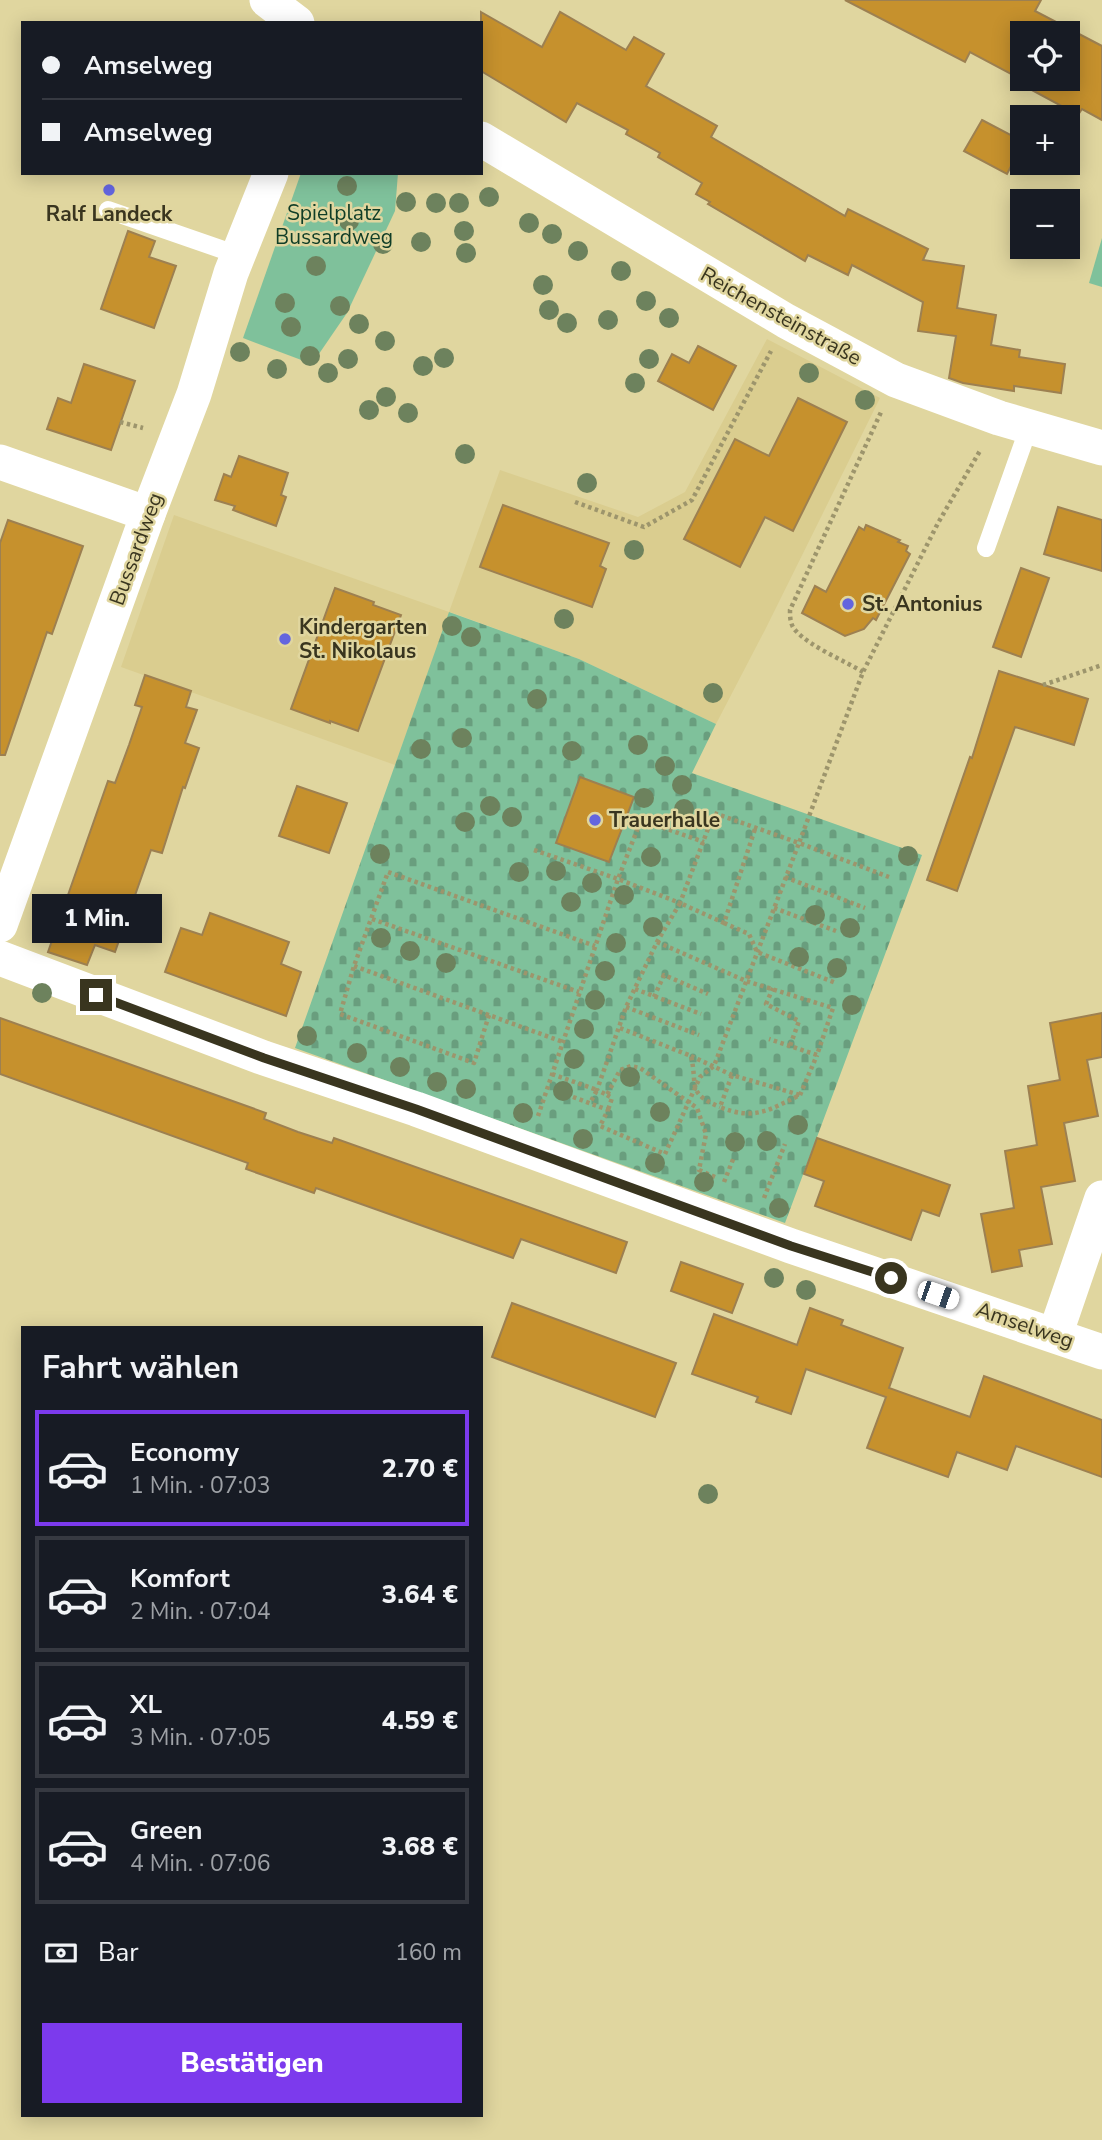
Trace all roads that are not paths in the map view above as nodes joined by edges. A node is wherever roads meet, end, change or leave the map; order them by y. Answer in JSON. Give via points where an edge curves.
{"nodes":[{"id":1,"x":267,"y":0,"type":"edge"},
{"id":2,"x":294,"y":21,"type":"edge"},
{"id":3,"x":483,"y":140,"type":"edge"},
{"id":4,"x":270,"y":175,"type":"edge"},
{"id":5,"x":108,"y":210,"type":"dead end"},
{"id":6,"x":238,"y":255,"type":"junction"},
{"id":7,"x":1014,"y":422,"type":"junction"},
{"id":8,"x":1102,"y":448,"type":"edge"},
{"id":9,"x":0,"y":462,"type":"edge"},
{"id":10,"x":148,"y":514,"type":"junction"},
{"id":11,"x":986,"y":548,"type":"dead end"},
{"id":12,"x":0,"y":925,"type":"edge"},
{"id":13,"x":0,"y":958,"type":"edge"},
{"id":14,"x":1102,"y":1198,"type":"edge"},
{"id":15,"x":1055,"y":1335,"type":"junction"},
{"id":16,"x":1102,"y":1352,"type":"edge"}],
"edges":[{"from":1,"to":2,"type":"street"},
{"from":3,"to":7,"type":"street","name":"Reichensteinstraße","via":[[786,321],[897,380]]},
{"from":4,"to":6,"type":"street","name":"Bussardweg"},
{"from":5,"to":6,"type":"lane"},
{"from":6,"to":10,"type":"street","name":"Bussardweg","via":[[194,394]]},
{"from":7,"to":8,"type":"street","name":"Reichensteinstraße"},
{"from":7,"to":11,"type":"lane"},
{"from":9,"to":10,"type":"street"},
{"from":10,"to":12,"type":"street","name":"Bussardweg"},
{"from":13,"to":15,"type":"street","name":"Amselweg","via":[[264,1058]]},
{"from":14,"to":15,"type":"street"},
{"from":15,"to":16,"type":"street","name":"Amselweg"}]}
